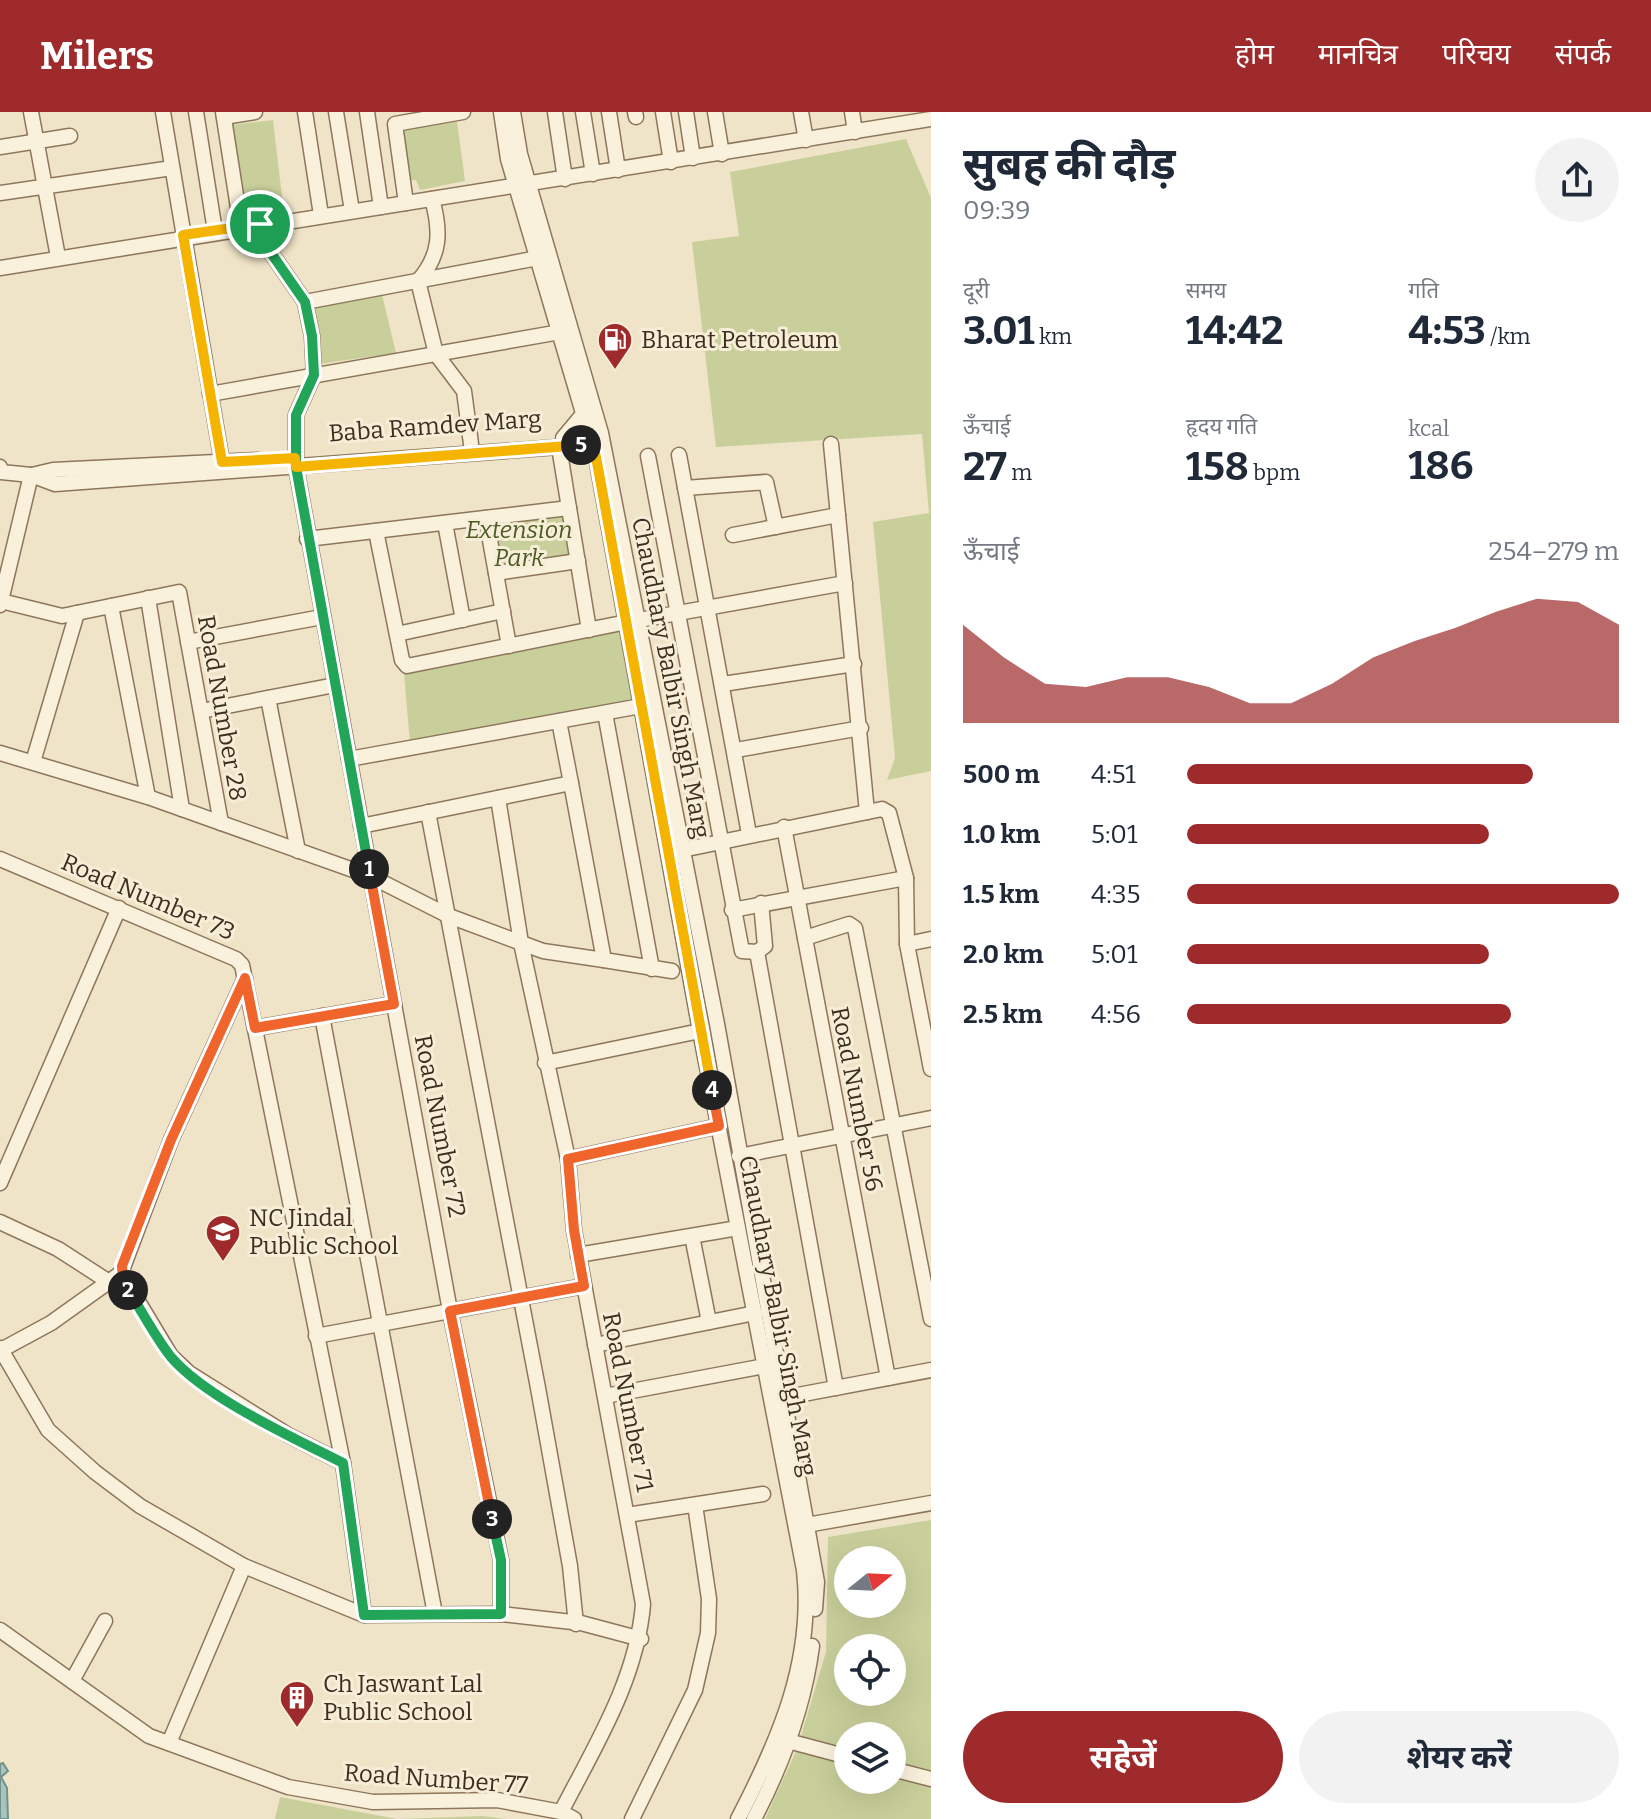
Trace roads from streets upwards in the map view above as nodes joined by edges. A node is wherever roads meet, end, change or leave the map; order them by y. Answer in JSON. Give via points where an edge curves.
{"nodes":[{"id":1,"x":31,"y":112,"type":"edge"},
{"id":2,"x":163,"y":112,"type":"edge"},
{"id":3,"x":196,"y":112,"type":"edge"},
{"id":4,"x":255,"y":112,"type":"edge"},
{"id":5,"x":305,"y":112,"type":"edge"},
{"id":6,"x":336,"y":112,"type":"edge"},
{"id":7,"x":367,"y":112,"type":"edge"},
{"id":8,"x":463,"y":112,"type":"edge"},
{"id":9,"x":501,"y":112,"type":"edge"},
{"id":10,"x":513,"y":112,"type":"edge"},
{"id":11,"x":555,"y":112,"type":"edge"},
{"id":12,"x":583,"y":112,"type":"edge"},
{"id":13,"x":609,"y":112,"type":"edge"},
{"id":14,"x":663,"y":112,"type":"edge"},
{"id":15,"x":686,"y":112,"type":"edge"},
{"id":16,"x":715,"y":112,"type":"edge"},
{"id":17,"x":801,"y":112,"type":"edge"},
{"id":18,"x":852,"y":112,"type":"edge"},
{"id":19,"x":224,"y":114,"type":"edge"},
{"id":20,"x":394,"y":118,"type":"edge"},
{"id":21,"x":931,"y":119,"type":"edge"},
{"id":22,"x":883,"y":120,"type":"edge"},
{"id":23,"x":855,"y":132,"type":"junction"},
{"id":24,"x":70,"y":136,"type":"dead end"},
{"id":25,"x":806,"y":140,"type":"junction"},
{"id":26,"x":37,"y":142,"type":"junction"},
{"id":27,"x":0,"y":147,"type":"edge"},
{"id":28,"x":722,"y":154,"type":"junction"},
{"id":29,"x":693,"y":158,"type":"junction"},
{"id":30,"x":671,"y":162,"type":"junction"},
{"id":31,"x":172,"y":168,"type":"junction"},
{"id":32,"x":618,"y":170,"type":"junction"},
{"id":33,"x":593,"y":174,"type":"junction"},
{"id":34,"x":565,"y":179,"type":"junction"},
{"id":35,"x":45,"y":186,"type":"junction"},
{"id":36,"x":523,"y":186,"type":"junction"},
{"id":37,"x":0,"y":193,"type":"edge"},
{"id":38,"x":432,"y":199,"type":"junction"},
{"id":39,"x":406,"y":203,"type":"junction"},
{"id":40,"x":381,"y":207,"type":"junction"},
{"id":41,"x":352,"y":211,"type":"junction"},
{"id":42,"x":321,"y":215,"type":"junction"},
{"id":43,"x":260,"y":224,"type":"junction"},
{"id":44,"x":241,"y":227,"type":"junction"},
{"id":45,"x":215,"y":231,"type":"junction"},
{"id":46,"x":183,"y":235,"type":"junction"},
{"id":47,"x":58,"y":257,"type":"junction"},
{"id":48,"x":538,"y":258,"type":"junction"},
{"id":49,"x":0,"y":268,"type":"edge"},
{"id":50,"x":418,"y":281,"type":"junction"},
{"id":51,"x":305,"y":302,"type":"junction"},
{"id":52,"x":560,"y":332,"type":"junction"},
{"id":53,"x":436,"y":354,"type":"junction"},
{"id":54,"x":314,"y":375,"type":"junction"},
{"id":55,"x":210,"y":394,"type":"junction"},
{"id":56,"x":584,"y":413,"type":"junction"},
{"id":57,"x":597,"y":439,"type":"junction"},
{"id":58,"x":561,"y":443,"type":"junction"},
{"id":59,"x":471,"y":444,"type":"junction"},
{"id":60,"x":831,"y":444,"type":"dead end"},
{"id":61,"x":679,"y":455,"type":"dead end"},
{"id":62,"x":648,"y":456,"type":"dead end"},
{"id":63,"x":222,"y":462,"type":"junction"},
{"id":64,"x":296,"y":463,"type":"junction"},
{"id":65,"x":0,"y":467,"type":"edge"},
{"id":66,"x":31,"y":475,"type":"junction"},
{"id":67,"x":685,"y":488,"type":"junction"},
{"id":68,"x":569,"y":508,"type":"junction"},
{"id":69,"x":838,"y":515,"type":"junction"},
{"id":70,"x":486,"y":518,"type":"junction"},
{"id":71,"x":445,"y":523,"type":"junction"},
{"id":72,"x":776,"y":527,"type":"junction"},
{"id":73,"x":376,"y":531,"type":"junction"},
{"id":74,"x":733,"y":535,"type":"dead end"},
{"id":75,"x":307,"y":539,"type":"junction"},
{"id":76,"x":578,"y":561,"type":"junction"},
{"id":77,"x":5,"y":565,"type":"edge"},
{"id":78,"x":496,"y":573,"type":"junction"},
{"id":79,"x":845,"y":583,"type":"junction"},
{"id":80,"x":148,"y":598,"type":"junction"},
{"id":81,"x":1,"y":603,"type":"edge"},
{"id":82,"x":111,"y":606,"type":"junction"},
{"id":83,"x":708,"y":608,"type":"junction"},
{"id":84,"x":503,"y":611,"type":"junction"},
{"id":85,"x":77,"y":613,"type":"junction"},
{"id":86,"x":676,"y":614,"type":"junction"},
{"id":87,"x":322,"y":617,"type":"junction"},
{"id":88,"x":463,"y":620,"type":"junction"},
{"id":89,"x":633,"y":621,"type":"junction"},
{"id":90,"x":589,"y":630,"type":"junction"},
{"id":91,"x":397,"y":634,"type":"junction"},
{"id":92,"x":188,"y":642,"type":"junction"},
{"id":93,"x":509,"y":646,"type":"junction"},
{"id":94,"x":854,"y":664,"type":"junction"},
{"id":95,"x":723,"y":684,"type":"junction"},
{"id":96,"x":335,"y":685,"type":"junction"},
{"id":97,"x":268,"y":698,"type":"junction"},
{"id":98,"x":641,"y":706,"type":"junction"},
{"id":99,"x":201,"y":711,"type":"junction"},
{"id":100,"x":605,"y":713,"type":"junction"},
{"id":101,"x":559,"y":721,"type":"junction"},
{"id":102,"x":861,"y":728,"type":"junction"},
{"id":103,"x":736,"y":750,"type":"junction"},
{"id":104,"x":0,"y":753,"type":"edge"},
{"id":105,"x":349,"y":759,"type":"junction"},
{"id":106,"x":33,"y":762,"type":"junction"},
{"id":107,"x":571,"y":783,"type":"junction"},
{"id":108,"x":148,"y":797,"type":"junction"},
{"id":109,"x":498,"y":798,"type":"junction"},
{"id":110,"x":182,"y":809,"type":"junction"},
{"id":111,"x":428,"y":812,"type":"junction"},
{"id":112,"x":867,"y":812,"type":"junction"},
{"id":113,"x":221,"y":823,"type":"junction"},
{"id":114,"x":361,"y":826,"type":"junction"},
{"id":115,"x":784,"y":827,"type":"junction"},
{"id":116,"x":749,"y":834,"type":"junction"},
{"id":117,"x":719,"y":841,"type":"junction"},
{"id":118,"x":682,"y":850,"type":"junction"},
{"id":119,"x":298,"y":851,"type":"junction"},
{"id":120,"x":0,"y":859,"type":"edge"},
{"id":121,"x":370,"y":876,"type":"junction"},
{"id":122,"x":906,"y":878,"type":"junction"},
{"id":123,"x":797,"y":897,"type":"junction"},
{"id":124,"x":761,"y":903,"type":"junction"},
{"id":125,"x":119,"y":908,"type":"junction"},
{"id":126,"x":732,"y":910,"type":"junction"},
{"id":127,"x":449,"y":916,"type":"junction"},
{"id":128,"x":805,"y":938,"type":"junction"},
{"id":129,"x":931,"y":939,"type":"edge"},
{"id":130,"x":521,"y":943,"type":"junction"},
{"id":131,"x":907,"y":944,"type":"junction"},
{"id":132,"x":757,"y":952,"type":"junction"},
{"id":133,"x":604,"y":960,"type":"junction"},
{"id":134,"x":652,"y":969,"type":"junction"},
{"id":135,"x":672,"y":971,"type":"dead end"},
{"id":136,"x":245,"y":978,"type":"junction"},
{"id":137,"x":931,"y":978,"type":"edge"},
{"id":138,"x":915,"y":981,"type":"junction"},
{"id":139,"x":394,"y":1004,"type":"junction"},
{"id":140,"x":322,"y":1016,"type":"junction"},
{"id":141,"x":926,"y":1018,"type":"edge"},
{"id":142,"x":255,"y":1028,"type":"junction"},
{"id":143,"x":700,"y":1031,"type":"junction"},
{"id":144,"x":930,"y":1062,"type":"edge"},
{"id":145,"x":545,"y":1063,"type":"junction"},
{"id":146,"x":931,"y":1118,"type":"edge"},
{"id":147,"x":893,"y":1125,"type":"junction"},
{"id":148,"x":719,"y":1126,"type":"junction"},
{"id":149,"x":841,"y":1134,"type":"junction"},
{"id":150,"x":790,"y":1143,"type":"junction"},
{"id":151,"x":739,"y":1156,"type":"junction"},
{"id":152,"x":568,"y":1159,"type":"junction"},
{"id":153,"x":0,"y":1183,"type":"edge"},
{"id":154,"x":0,"y":1222,"type":"edge"},
{"id":155,"x":738,"y":1228,"type":"junction"},
{"id":156,"x":692,"y":1236,"type":"junction"},
{"id":157,"x":578,"y":1255,"type":"junction"},
{"id":158,"x":121,"y":1273,"type":"junction"},
{"id":159,"x":106,"y":1280,"type":"junction"},
{"id":160,"x":584,"y":1286,"type":"junction"},
{"id":161,"x":519,"y":1298,"type":"junction"},
{"id":162,"x":450,"y":1311,"type":"junction"},
{"id":163,"x":755,"y":1313,"type":"junction"},
{"id":164,"x":931,"y":1319,"type":"edge"},
{"id":165,"x":709,"y":1322,"type":"junction"},
{"id":166,"x":379,"y":1324,"type":"junction"},
{"id":167,"x":316,"y":1336,"type":"junction"},
{"id":168,"x":595,"y":1345,"type":"junction"},
{"id":169,"x":0,"y":1349,"type":"edge"},
{"id":170,"x":765,"y":1366,"type":"junction"},
{"id":171,"x":931,"y":1370,"type":"edge"},
{"id":172,"x":888,"y":1378,"type":"junction"},
{"id":173,"x":836,"y":1388,"type":"junction"},
{"id":174,"x":605,"y":1396,"type":"junction"},
{"id":175,"x":782,"y":1398,"type":"junction"},
{"id":176,"x":343,"y":1463,"type":"junction"},
{"id":177,"x":792,"y":1480,"type":"junction"},
{"id":178,"x":763,"y":1494,"type":"dead end"},
{"id":179,"x":931,"y":1503,"type":"edge"},
{"id":180,"x":695,"y":1505,"type":"junction"},
{"id":181,"x":931,"y":1511,"type":"edge"},
{"id":182,"x":627,"y":1515,"type":"junction"},
{"id":183,"x":802,"y":1530,"type":"junction"},
{"id":184,"x":244,"y":1566,"type":"junction"},
{"id":185,"x":435,"y":1614,"type":"junction"},
{"id":186,"x":501,"y":1614,"type":"junction"},
{"id":187,"x":364,"y":1615,"type":"junction"},
{"id":188,"x":105,"y":1621,"type":"dead end"},
{"id":189,"x":576,"y":1624,"type":"junction"},
{"id":190,"x":0,"y":1630,"type":"edge"},
{"id":191,"x":641,"y":1639,"type":"junction"},
{"id":192,"x":72,"y":1681,"type":"junction"},
{"id":193,"x":788,"y":1741,"type":"junction"},
{"id":194,"x":169,"y":1743,"type":"junction"},
{"id":195,"x":834,"y":1753,"type":"edge"},
{"id":196,"x":906,"y":1773,"type":"edge"},
{"id":197,"x":931,"y":1779,"type":"edge"},
{"id":198,"x":568,"y":1815,"type":"edge"},
{"id":199,"x":632,"y":1819,"type":"edge"},
{"id":200,"x":738,"y":1819,"type":"edge"},
{"id":201,"x":754,"y":1819,"type":"edge"}],
"edges":[{"from":1,"to":26,"type":"street"},
{"from":2,"to":31,"type":"street"},
{"from":3,"to":45,"type":"street"},
{"from":4,"to":19,"type":"street"},
{"from":5,"to":42,"type":"street"},
{"from":6,"to":41,"type":"street"},
{"from":7,"to":40,"type":"street"},
{"from":8,"to":20,"type":"street"},
{"from":9,"to":36,"type":"street","name":"Chaudhary Balbir Singh Marg"},
{"from":10,"to":36,"type":"street","name":"Chaudhary Balbir Singh Marg"},
{"from":11,"to":34,"type":"street"},
{"from":12,"to":33,"type":"street"},
{"from":13,"to":32,"type":"street"},
{"from":14,"to":30,"type":"street"},
{"from":15,"to":29,"type":"street"},
{"from":16,"to":28,"type":"street"},
{"from":17,"to":25,"type":"street"},
{"from":18,"to":23,"type":"street"},
{"from":19,"to":44,"type":"street"},
{"from":20,"to":39,"type":"street"},
{"from":21,"to":22,"type":"street"},
{"from":22,"to":23,"type":"street"},
{"from":23,"to":25,"type":"street"},
{"from":24,"to":26,"type":"street"},
{"from":25,"to":28,"type":"street"},
{"from":26,"to":27,"type":"street"},
{"from":26,"to":35,"type":"street"},
{"from":28,"to":29,"type":"street"},
{"from":29,"to":30,"type":"street"},
{"from":30,"to":32,"type":"street"},
{"from":31,"to":35,"type":"street"},
{"from":31,"to":46,"type":"street"},
{"from":32,"to":33,"type":"street"},
{"from":33,"to":34,"type":"street"},
{"from":34,"to":36,"type":"street"},
{"from":35,"to":37,"type":"street"},
{"from":35,"to":47,"type":"street"},
{"from":36,"to":38,"type":"street"},
{"from":36,"to":48,"type":"street","name":"Chaudhary Balbir Singh Marg"},
{"from":36,"to":57,"type":"street","name":"Chaudhary Balbir Singh Marg"},
{"from":38,"to":39,"type":"street"},
{"from":38,"to":50,"type":"street","via":[[439,240],[430,267]]},
{"from":39,"to":40,"type":"street"},
{"from":40,"to":41,"type":"street"},
{"from":41,"to":42,"type":"street"},
{"from":42,"to":43,"type":"street"},
{"from":43,"to":44,"type":"street"},
{"from":43,"to":51,"type":"street","via":[[271,253]]},
{"from":44,"to":45,"type":"street"},
{"from":45,"to":46,"type":"street"},
{"from":46,"to":47,"type":"street"},
{"from":46,"to":55,"type":"street"},
{"from":47,"to":49,"type":"street"},
{"from":48,"to":50,"type":"street"},
{"from":48,"to":52,"type":"street","name":"Chaudhary Balbir Singh Marg"},
{"from":50,"to":51,"type":"street"},
{"from":50,"to":53,"type":"street"},
{"from":51,"to":54,"type":"street"},
{"from":52,"to":53,"type":"street"},
{"from":52,"to":56,"type":"street","name":"Chaudhary Balbir Singh Marg"},
{"from":53,"to":54,"type":"street"},
{"from":53,"to":59,"type":"street","via":[[464,391]]},
{"from":54,"to":55,"type":"street"},
{"from":54,"to":64,"type":"street","name":"Road Number 72","via":[[296,415]]},
{"from":55,"to":63,"type":"street"},
{"from":56,"to":57,"type":"street","name":"Chaudhary Balbir Singh Marg"},
{"from":56,"to":58,"type":"street"},
{"from":57,"to":58,"type":"street","name":"Baba Ramdev Marg"},
{"from":57,"to":89,"type":"street","name":"Chaudhary Balbir Singh Marg"},
{"from":58,"to":59,"type":"street","name":"Baba Ramdev Marg"},
{"from":58,"to":64,"type":"street","name":"Baba Ramdev Marg"},
{"from":58,"to":68,"type":"street"},
{"from":59,"to":64,"type":"street","name":"Baba Ramdev Marg"},
{"from":60,"to":69,"type":"street"},
{"from":61,"to":67,"type":"street"},
{"from":62,"to":86,"type":"street"},
{"from":63,"to":64,"type":"street","name":"Baba Ramdev Marg"},
{"from":63,"to":66,"type":"street","name":"Baba Ramdev Marg"},
{"from":64,"to":66,"type":"street","name":"Baba Ramdev Marg","via":[[55,484]]},
{"from":64,"to":75,"type":"street","name":"Road Number 72"},
{"from":65,"to":66,"type":"street","via":[[1,472]]},
{"from":66,"to":77,"type":"street"},
{"from":67,"to":72,"type":"street","via":[[766,482]]},
{"from":67,"to":83,"type":"street"},
{"from":68,"to":70,"type":"street"},
{"from":68,"to":76,"type":"street"},
{"from":69,"to":72,"type":"street"},
{"from":69,"to":79,"type":"street"},
{"from":70,"to":71,"type":"street"},
{"from":70,"to":78,"type":"street"},
{"from":71,"to":73,"type":"street"},
{"from":71,"to":88,"type":"street"},
{"from":72,"to":74,"type":"street"},
{"from":73,"to":75,"type":"street"},
{"from":73,"to":91,"type":"street"},
{"from":75,"to":87,"type":"street","name":"Road Number 72"},
{"from":76,"to":78,"type":"street"},
{"from":76,"to":90,"type":"street"},
{"from":77,"to":81,"type":"street"},
{"from":78,"to":84,"type":"street"},
{"from":79,"to":83,"type":"street"},
{"from":79,"to":94,"type":"street"},
{"from":80,"to":82,"type":"street","name":"Road Number 28"},
{"from":80,"to":92,"type":"street","name":"Road Number 28","via":[[179,592]]},
{"from":80,"to":110,"type":"street"},
{"from":81,"to":85,"type":"street","name":"Road Number 28","via":[[62,616]]},
{"from":82,"to":85,"type":"street","name":"Road Number 28"},
{"from":82,"to":108,"type":"street"},
{"from":83,"to":86,"type":"street"},
{"from":83,"to":95,"type":"street"},
{"from":84,"to":88,"type":"street"},
{"from":84,"to":93,"type":"street"},
{"from":85,"to":106,"type":"street"},
{"from":86,"to":89,"type":"street"},
{"from":86,"to":117,"type":"street"},
{"from":87,"to":92,"type":"street"},
{"from":87,"to":96,"type":"street","name":"Road Number 72"},
{"from":88,"to":91,"type":"street"},
{"from":89,"to":90,"type":"street"},
{"from":89,"to":98,"type":"street","name":"Chaudhary Balbir Singh Marg"},
{"from":89,"to":118,"type":"street","name":"Chaudhary Balbir Singh Marg"},
{"from":90,"to":93,"type":"street"},
{"from":91,"to":93,"type":"street","via":[[402,660],[411,667]]},
{"from":92,"to":99,"type":"street","name":"Road Number 28"},
{"from":94,"to":95,"type":"street"},
{"from":94,"to":102,"type":"street"},
{"from":95,"to":103,"type":"street"},
{"from":96,"to":97,"type":"street"},
{"from":96,"to":105,"type":"street","name":"Road Number 72"},
{"from":97,"to":99,"type":"street"},
{"from":97,"to":119,"type":"street"},
{"from":98,"to":100,"type":"street"},
{"from":98,"to":143,"type":"street","name":"Chaudhary Balbir Singh Marg"},
{"from":99,"to":113,"type":"street","name":"Road Number 28"},
{"from":100,"to":101,"type":"street"},
{"from":100,"to":134,"type":"street"},
{"from":101,"to":105,"type":"street"},
{"from":101,"to":107,"type":"street"},
{"from":102,"to":103,"type":"street"},
{"from":102,"to":112,"type":"street"},
{"from":103,"to":116,"type":"street"},
{"from":104,"to":106,"type":"street"},
{"from":105,"to":114,"type":"street","name":"Road Number 72"},
{"from":106,"to":108,"type":"street"},
{"from":107,"to":109,"type":"street"},
{"from":107,"to":133,"type":"street"},
{"from":108,"to":110,"type":"street"},
{"from":109,"to":111,"type":"street"},
{"from":109,"to":130,"type":"street","name":"Road Number 71"},
{"from":110,"to":113,"type":"street"},
{"from":111,"to":114,"type":"street"},
{"from":111,"to":127,"type":"street"},
{"from":112,"to":115,"type":"street"},
{"from":112,"to":122,"type":"street","via":[[889,813]]},
{"from":113,"to":119,"type":"street"},
{"from":114,"to":121,"type":"street","name":"Road Number 72"},
{"from":115,"to":116,"type":"street"},
{"from":115,"to":123,"type":"street","name":"Road Number 56"},
{"from":116,"to":117,"type":"street"},
{"from":117,"to":118,"type":"street"},
{"from":117,"to":126,"type":"street"},
{"from":118,"to":151,"type":"street","name":"Chaudhary Balbir Singh Marg"},
{"from":119,"to":121,"type":"street"},
{"from":120,"to":125,"type":"street","name":"Road Number 73"},
{"from":121,"to":127,"type":"street"},
{"from":121,"to":139,"type":"street","name":"Road Number 72"},
{"from":122,"to":123,"type":"street"},
{"from":122,"to":131,"type":"street"},
{"from":123,"to":124,"type":"street"},
{"from":123,"to":128,"type":"street","name":"Road Number 56"},
{"from":124,"to":126,"type":"street"},
{"from":124,"to":132,"type":"street","via":[[765,944]]},
{"from":125,"to":136,"type":"street","name":"Road Number 73","via":[[236,959]]},
{"from":125,"to":153,"type":"street"},
{"from":126,"to":132,"type":"street","via":[[742,951]]},
{"from":127,"to":130,"type":"street"},
{"from":127,"to":161,"type":"street"},
{"from":128,"to":147,"type":"street","via":[[849,924],[855,928]]},
{"from":128,"to":149,"type":"street","name":"Road Number 56"},
{"from":129,"to":131,"type":"street"},
{"from":130,"to":133,"type":"street"},
{"from":130,"to":145,"type":"street","name":"Road Number 71"},
{"from":131,"to":138,"type":"street"},
{"from":132,"to":150,"type":"street"},
{"from":133,"to":134,"type":"street"},
{"from":134,"to":135,"type":"street"},
{"from":136,"to":142,"type":"street","name":"Road Number 73"},
{"from":136,"to":158,"type":"street","via":[[171,1140]]},
{"from":137,"to":138,"type":"street"},
{"from":138,"to":141,"type":"street"},
{"from":139,"to":140,"type":"street"},
{"from":139,"to":162,"type":"street","name":"Road Number 72"},
{"from":140,"to":142,"type":"street"},
{"from":140,"to":166,"type":"street"},
{"from":141,"to":144,"type":"street"},
{"from":142,"to":167,"type":"street","name":"Road Number 73"},
{"from":143,"to":145,"type":"street"},
{"from":143,"to":148,"type":"street","name":"Chaudhary Balbir Singh Marg"},
{"from":145,"to":152,"type":"street","name":"Road Number 71"},
{"from":146,"to":147,"type":"street"},
{"from":147,"to":149,"type":"street"},
{"from":147,"to":164,"type":"street"},
{"from":148,"to":152,"type":"street"},
{"from":148,"to":155,"type":"street","name":"Chaudhary Balbir Singh Marg"},
{"from":149,"to":150,"type":"street"},
{"from":149,"to":172,"type":"street","name":"Road Number 56"},
{"from":150,"to":151,"type":"street"},
{"from":150,"to":173,"type":"street"},
{"from":151,"to":175,"type":"street","name":"Chaudhary Balbir Singh Marg"},
{"from":152,"to":157,"type":"street","name":"Road Number 71"},
{"from":154,"to":159,"type":"street","via":[[58,1249]]},
{"from":155,"to":156,"type":"street"},
{"from":155,"to":163,"type":"street","name":"Chaudhary Balbir Singh Marg"},
{"from":156,"to":157,"type":"street"},
{"from":156,"to":165,"type":"street"},
{"from":157,"to":160,"type":"street","name":"Road Number 71"},
{"from":158,"to":159,"type":"street"},
{"from":158,"to":176,"type":"street","via":[[171,1356],[189,1373]]},
{"from":159,"to":169,"type":"street","via":[[51,1323]]},
{"from":160,"to":161,"type":"street"},
{"from":160,"to":168,"type":"street","name":"Road Number 71"},
{"from":161,"to":162,"type":"street"},
{"from":161,"to":189,"type":"street","via":[[570,1566]]},
{"from":162,"to":166,"type":"street"},
{"from":162,"to":186,"type":"street","name":"Road Number 72","via":[[501,1560]]},
{"from":163,"to":165,"type":"street"},
{"from":163,"to":170,"type":"street","name":"Chaudhary Balbir Singh Marg"},
{"from":165,"to":168,"type":"street"},
{"from":166,"to":167,"type":"street"},
{"from":166,"to":185,"type":"street"},
{"from":167,"to":176,"type":"street","name":"Road Number 73"},
{"from":168,"to":174,"type":"street","name":"Road Number 71"},
{"from":169,"to":184,"type":"street","via":[[48,1430],[87,1465],[140,1506]]},
{"from":170,"to":174,"type":"street"},
{"from":170,"to":177,"type":"street","name":"Chaudhary Balbir Singh Marg"},
{"from":171,"to":172,"type":"street"},
{"from":172,"to":173,"type":"street"},
{"from":173,"to":175,"type":"street"},
{"from":174,"to":182,"type":"street","name":"Road Number 71"},
{"from":175,"to":177,"type":"street","name":"Chaudhary Balbir Singh Marg"},
{"from":176,"to":187,"type":"street","name":"Road Number 73"},
{"from":177,"to":183,"type":"street","name":"Chaudhary Balbir Singh Marg"},
{"from":178,"to":180,"type":"street"},
{"from":179,"to":183,"type":"street"},
{"from":180,"to":182,"type":"street"},
{"from":180,"to":199,"type":"street","via":[[709,1599],[708,1633],[695,1690]]},
{"from":181,"to":183,"type":"street"},
{"from":182,"to":191,"type":"street","name":"Road Number 71","via":[[643,1604]]},
{"from":183,"to":193,"type":"street","name":"Chaudhary Balbir Singh Marg","via":[[817,1582],[807,1683]]},
{"from":183,"to":200,"type":"street","name":"Chaudhary Balbir Singh Marg","via":[[807,1596],[797,1678],[773,1749]]},
{"from":184,"to":187,"type":"street"},
{"from":184,"to":194,"type":"street"},
{"from":185,"to":186,"type":"street"},
{"from":185,"to":187,"type":"street"},
{"from":186,"to":189,"type":"street"},
{"from":188,"to":192,"type":"street"},
{"from":189,"to":191,"type":"street"},
{"from":190,"to":192,"type":"street","name":"Road Number 77"},
{"from":191,"to":198,"type":"street","name":"Road Number 71"},
{"from":192,"to":194,"type":"street","name":"Road Number 77","via":[[149,1736]]},
{"from":193,"to":195,"type":"street"},
{"from":193,"to":201,"type":"street","name":"Chaudhary Balbir Singh Marg"},
{"from":194,"to":198,"type":"street","name":"Road Number 77","via":[[288,1787],[373,1802],[497,1800]]},
{"from":196,"to":197,"type":"street"}]}
